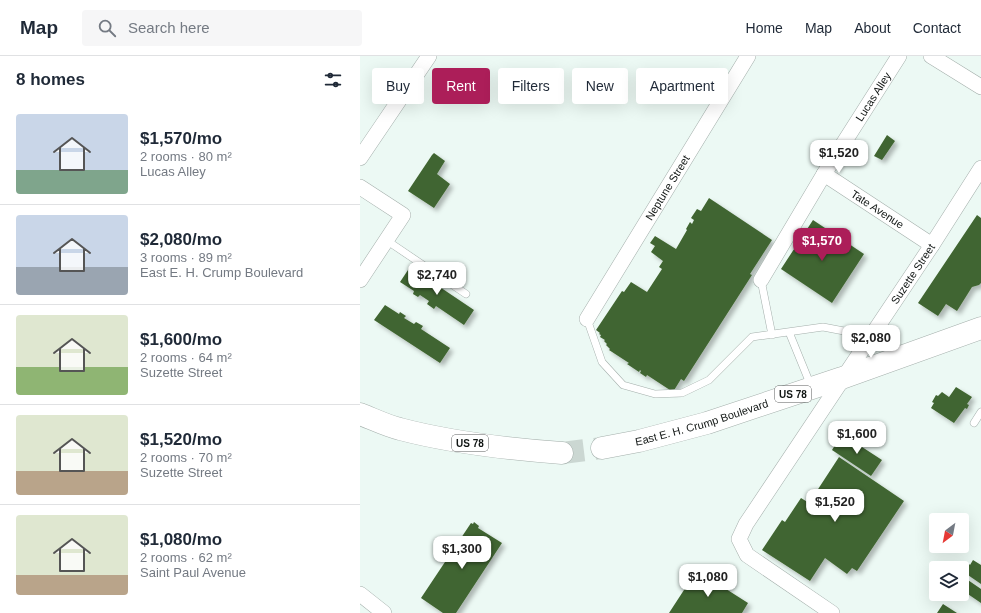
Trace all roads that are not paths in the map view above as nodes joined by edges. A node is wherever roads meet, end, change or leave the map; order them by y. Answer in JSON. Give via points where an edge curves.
{"nodes":[{"id":1,"x":429,"y":56,"type":"edge"},
{"id":2,"x":748,"y":56,"type":"edge"},
{"id":3,"x":899,"y":56,"type":"edge"},
{"id":4,"x":931,"y":56,"type":"edge"},
{"id":5,"x":981,"y":87,"type":"edge"},
{"id":6,"x":360,"y":158,"type":"edge"},
{"id":7,"x":981,"y":168,"type":"edge"},
{"id":8,"x":824,"y":174,"type":"junction"},
{"id":9,"x":360,"y":187,"type":"edge"},
{"id":10,"x":386,"y":240,"type":"junction"},
{"id":11,"x":932,"y":244,"type":"junction"},
{"id":12,"x":360,"y":280,"type":"edge"},
{"id":13,"x":761,"y":280,"type":"joint"},
{"id":14,"x":466,"y":294,"type":"dead end"},
{"id":15,"x":587,"y":319,"type":"joint"},
{"id":16,"x":981,"y":328,"type":"edge"},
{"id":17,"x":789,"y":332,"type":"junction"},
{"id":18,"x":772,"y":335,"type":"junction"},
{"id":19,"x":870,"y":336,"type":"junction"},
{"id":20,"x":842,"y":378,"type":"junction"},
{"id":21,"x":812,"y":388,"type":"junction"},
{"id":22,"x":981,"y":412,"type":"edge"},
{"id":23,"x":360,"y":414,"type":"edge"},
{"id":24,"x":974,"y":424,"type":"dead end"},
{"id":25,"x":602,"y":448,"type":"tunnel mouth"},
{"id":26,"x":562,"y":453,"type":"tunnel mouth"},
{"id":27,"x":360,"y":594,"type":"edge"},
{"id":28,"x":384,"y":613,"type":"edge"},
{"id":29,"x":832,"y":613,"type":"edge"}],
"edges":[{"from":1,"to":6,"type":"street"},
{"from":2,"to":15,"type":"street","name":"Neptune Street"},
{"from":3,"to":8,"type":"street","name":"Lucas Alley"},
{"from":4,"to":5,"type":"street"},
{"from":7,"to":11,"type":"street","name":"Suzette Street"},
{"from":8,"to":11,"type":"street","name":"Tate Avenue"},
{"from":8,"to":13,"type":"street","name":"Lucas Alley"},
{"from":9,"to":10,"type":"street","via":[[403,215]]},
{"from":10,"to":12,"type":"street"},
{"from":10,"to":14,"type":"lane"},
{"from":11,"to":19,"type":"street","name":"Suzette Street"},
{"from":13,"to":18,"type":"lane"},
{"from":15,"to":18,"type":"lane","via":[[602,362],[623,385],[655,394],[682,393],[708,380],[752,337]]},
{"from":16,"to":20,"type":"main road","name":"East E. H. Crump Boulevard","number":"US 78"},
{"from":17,"to":18,"type":"lane"},
{"from":17,"to":19,"type":"lane","via":[[823,327]]},
{"from":17,"to":21,"type":"lane"},
{"from":19,"to":20,"type":"street","name":"Suzette Street"},
{"from":20,"to":21,"type":"main road","name":"East E. H. Crump Boulevard","number":"US 78"},
{"from":20,"to":29,"type":"street","name":"Suzette Street","via":[[746,524],[740,540],[747,555]]},
{"from":21,"to":25,"type":"main road","name":"East E. H. Crump Boulevard","number":"US 78","via":[[708,423]]},
{"from":22,"to":24,"type":"lane"},
{"from":23,"to":26,"type":"main road","number":"US 78","via":[[400,429],[454,441]]},
{"from":27,"to":28,"type":"street"}]}
